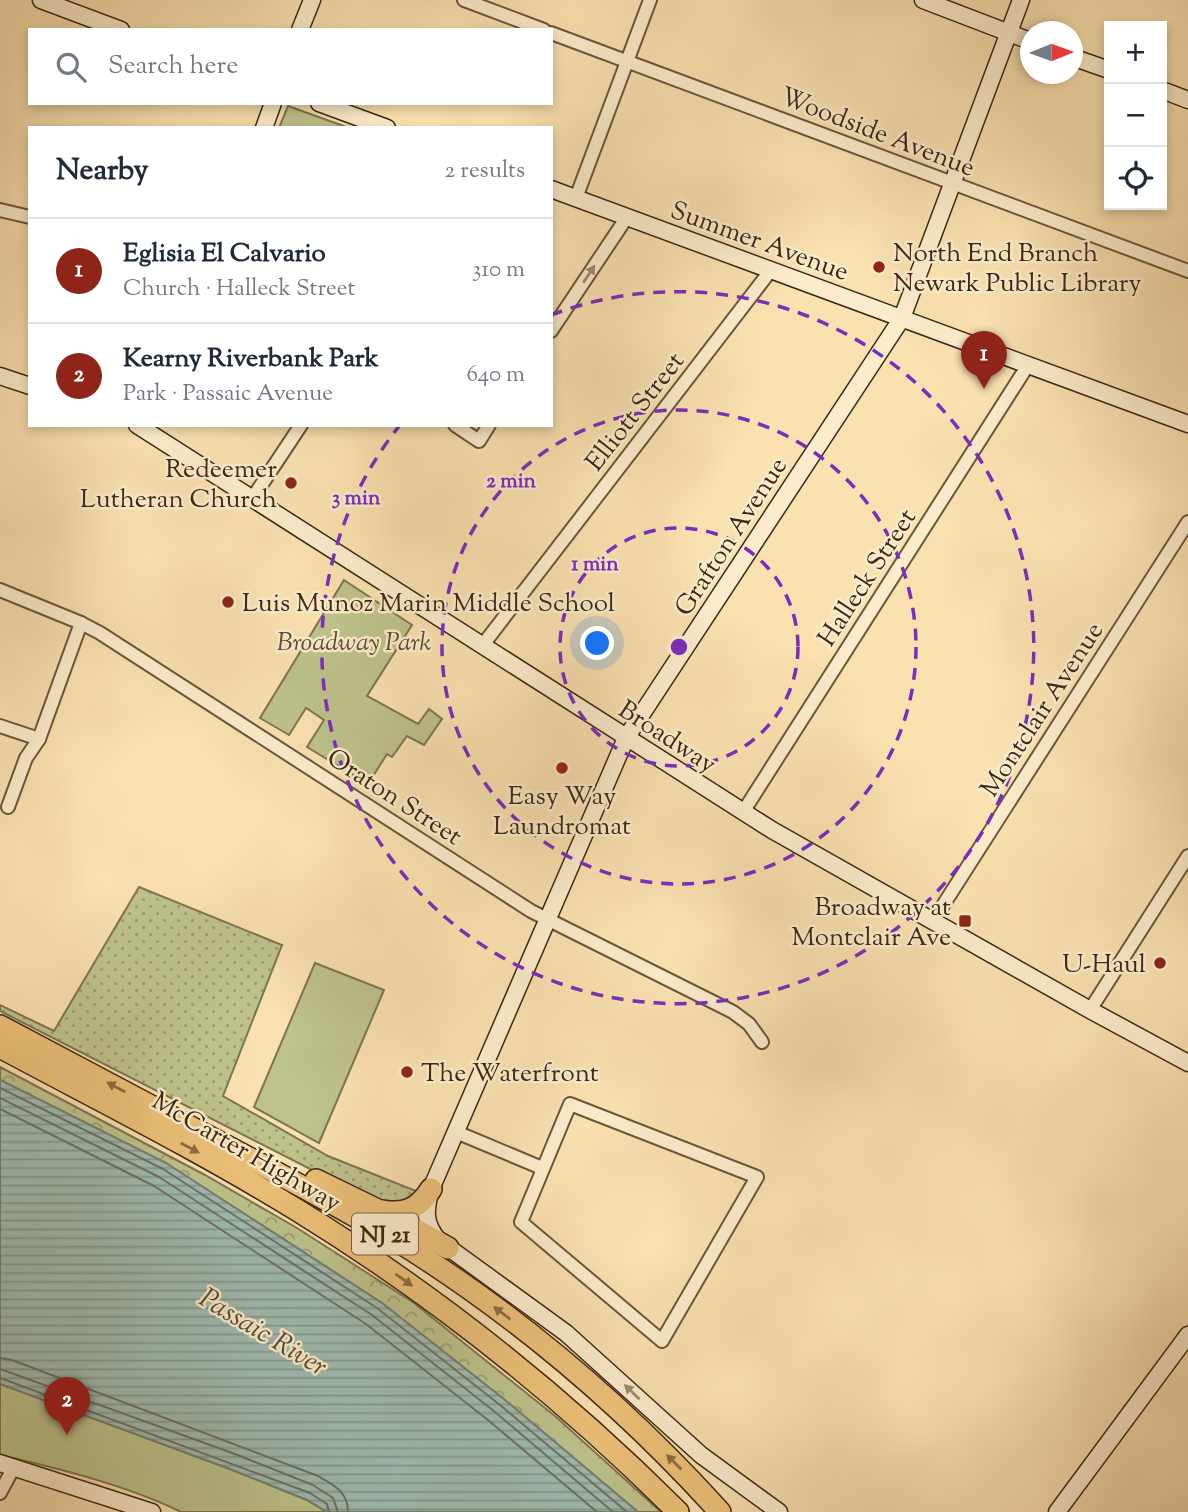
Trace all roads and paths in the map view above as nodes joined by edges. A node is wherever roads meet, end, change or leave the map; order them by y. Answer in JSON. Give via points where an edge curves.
{"nodes":[{"id":1,"x":41,"y":0,"type":"edge"},
{"id":2,"x":312,"y":0,"type":"edge"},
{"id":3,"x":464,"y":0,"type":"edge"},
{"id":4,"x":650,"y":0,"type":"edge"},
{"id":5,"x":923,"y":0,"type":"edge"},
{"id":6,"x":1021,"y":0,"type":"edge"},
{"id":7,"x":116,"y":28,"type":"edge"},
{"id":8,"x":301,"y":28,"type":"edge"},
{"id":9,"x":539,"y":28,"type":"edge"},
{"id":10,"x":1008,"y":32,"type":"junction"},
{"id":11,"x":553,"y":34,"type":"edge"},
{"id":12,"x":1020,"y":37,"type":"edge"},
{"id":13,"x":625,"y":60,"type":"junction"},
{"id":14,"x":1083,"y":61,"type":"edge"},
{"id":15,"x":1104,"y":68,"type":"edge"},
{"id":16,"x":1167,"y":92,"type":"edge"},
{"id":17,"x":1188,"y":100,"type":"edge"},
{"id":18,"x":272,"y":105,"type":"edge"},
{"id":19,"x":324,"y":105,"type":"edge"},
{"id":20,"x":265,"y":126,"type":"edge"},
{"id":21,"x":379,"y":126,"type":"edge"},
{"id":22,"x":952,"y":183,"type":"junction"},
{"id":23,"x":553,"y":190,"type":"edge"},
{"id":24,"x":576,"y":198,"type":"junction"},
{"id":25,"x":0,"y":210,"type":"edge"},
{"id":26,"x":28,"y":217,"type":"edge"},
{"id":27,"x":627,"y":217,"type":"junction"},
{"id":28,"x":771,"y":270,"type":"junction"},
{"id":29,"x":1188,"y":271,"type":"edge"},
{"id":30,"x":902,"y":318,"type":"junction"},
{"id":31,"x":553,"y":328,"type":"edge"},
{"id":32,"x":1028,"y":365,"type":"junction"},
{"id":33,"x":0,"y":376,"type":"edge"},
{"id":34,"x":28,"y":385,"type":"edge"},
{"id":35,"x":1188,"y":424,"type":"edge"},
{"id":36,"x":146,"y":427,"type":"edge"},
{"id":37,"x":299,"y":427,"type":"edge"},
{"id":38,"x":458,"y":427,"type":"edge"},
{"id":39,"x":488,"y":427,"type":"edge"},
{"id":40,"x":252,"y":499,"type":"junction"},
{"id":41,"x":1188,"y":522,"type":"edge"},
{"id":42,"x":0,"y":590,"type":"edge"},
{"id":43,"x":81,"y":623,"type":"junction"},
{"id":44,"x":482,"y":646,"type":"junction"},
{"id":45,"x":0,"y":726,"type":"edge"},
{"id":46,"x":626,"y":738,"type":"junction"},
{"id":47,"x":39,"y":739,"type":"junction"},
{"id":48,"x":8,"y":807,"type":"dead end"},
{"id":49,"x":743,"y":812,"type":"junction"},
{"id":50,"x":1188,"y":856,"type":"edge"},
{"id":51,"x":547,"y":920,"type":"junction"},
{"id":52,"x":933,"y":921,"type":"junction"},
{"id":53,"x":1090,"y":1010,"type":"junction"},
{"id":54,"x":0,"y":1026,"type":"edge"},
{"id":55,"x":762,"y":1042,"type":"dead end"},
{"id":56,"x":0,"y":1047,"type":"edge"},
{"id":57,"x":0,"y":1057,"type":"edge"},
{"id":58,"x":1188,"y":1063,"type":"edge"},
{"id":59,"x":148,"y":1105,"type":"junction"},
{"id":60,"x":123,"y":1113,"type":"junction"},
{"id":61,"x":456,"y":1132,"type":"junction"},
{"id":62,"x":542,"y":1168,"type":"junction"},
{"id":63,"x":431,"y":1189,"type":"junction"},
{"id":64,"x":376,"y":1209,"type":"junction"},
{"id":65,"x":448,"y":1248,"type":"junction"},
{"id":66,"x":1188,"y":1335,"type":"edge"},
{"id":67,"x":7,"y":1465,"type":"edge"},
{"id":68,"x":635,"y":1470,"type":"junction"},
{"id":69,"x":0,"y":1493,"type":"edge"},
{"id":70,"x":152,"y":1512,"type":"edge"},
{"id":71,"x":678,"y":1512,"type":"edge"},
{"id":72,"x":684,"y":1512,"type":"edge"},
{"id":73,"x":720,"y":1512,"type":"edge"},
{"id":74,"x":779,"y":1512,"type":"edge"},
{"id":75,"x":1056,"y":1512,"type":"edge"}],
"edges":[{"from":1,"to":7,"type":"street"},
{"from":2,"to":8,"type":"street"},
{"from":3,"to":9,"type":"street"},
{"from":4,"to":13,"type":"street"},
{"from":5,"to":10,"type":"street"},
{"from":6,"to":10,"type":"street","name":"Grafton Avenue"},
{"from":10,"to":12,"type":"street"},
{"from":10,"to":22,"type":"street","name":"Grafton Avenue"},
{"from":11,"to":13,"type":"street","name":"Woodside Avenue"},
{"from":13,"to":22,"type":"street","name":"Woodside Avenue"},
{"from":13,"to":24,"type":"street"},
{"from":14,"to":15,"type":"street"},
{"from":16,"to":17,"type":"street"},
{"from":18,"to":20,"type":"street"},
{"from":19,"to":21,"type":"street"},
{"from":22,"to":29,"type":"street","name":"Woodside Avenue"},
{"from":22,"to":30,"type":"street","name":"Grafton Avenue"},
{"from":23,"to":24,"type":"street","name":"Summer Avenue"},
{"from":24,"to":27,"type":"street","name":"Summer Avenue"},
{"from":25,"to":26,"type":"street"},
{"from":27,"to":28,"type":"street","name":"Summer Avenue"},
{"from":31,"to":27,"type":"street","one_way":true},
{"from":28,"to":30,"type":"street","name":"Summer Avenue"},
{"from":28,"to":44,"type":"street","name":"Elliott Street"},
{"from":30,"to":32,"type":"street","name":"Summer Avenue"},
{"from":30,"to":46,"type":"street","name":"Grafton Avenue"},
{"from":32,"to":35,"type":"street","name":"Summer Avenue"},
{"from":32,"to":49,"type":"street","name":"Halleck Street"},
{"from":33,"to":34,"type":"street"},
{"from":36,"to":40,"type":"street","name":"Broadway"},
{"from":37,"to":40,"type":"street"},
{"from":38,"to":39,"type":"street","via":[[479,441]]},
{"from":40,"to":44,"type":"street","name":"Broadway"},
{"from":41,"to":52,"type":"street","name":"Montclair Avenue"},
{"from":42,"to":43,"type":"street","name":"Oraton Street"},
{"from":43,"to":47,"type":"street"},
{"from":43,"to":51,"type":"street","name":"Oraton Street"},
{"from":44,"to":46,"type":"street","name":"Broadway"},
{"from":45,"to":47,"type":"street"},
{"from":46,"to":49,"type":"street","name":"Broadway"},
{"from":46,"to":51,"type":"street","name":"Grafton Avenue"},
{"from":47,"to":48,"type":"street","via":[[26,758]]},
{"from":49,"to":52,"type":"street","name":"Broadway"},
{"from":50,"to":53,"type":"street"},
{"from":51,"to":55,"type":"street","name":"Oraton Street","via":[[733,1012]]},
{"from":51,"to":61,"type":"street","name":"Grafton Avenue"},
{"from":52,"to":53,"type":"street","name":"Broadway"},
{"from":53,"to":58,"type":"street","name":"Broadway"},
{"from":59,"to":54,"type":"highway","number":"NJ 21","one_way":true},
{"from":56,"to":60,"type":"highway","name":"McCarter Highway","number":"NJ 21"},
{"from":57,"to":60,"type":"highway"},
{"from":59,"to":64,"type":"highway"},
{"from":73,"to":59,"type":"highway","number":"NJ 21","one_way":true,"via":[[595,1388],[461,1283],[338,1207]]},
{"from":60,"to":68,"type":"highway","name":"McCarter Highway","number":"NJ 21","one_way":true,"via":[[296,1209],[415,1288],[529,1376]]},
{"from":61,"to":62,"type":"street"},
{"from":61,"to":63,"type":"street","name":"Grafton Avenue"},
{"from":62,"to":62,"type":"street","via":[[521,1222],[662,1341],[757,1177],[570,1104]]},
{"from":63,"to":64,"type":"highway","via":[[410,1211]]},
{"from":63,"to":65,"type":"street","name":"Grafton Avenue","via":[[427,1223]]},
{"from":64,"to":65,"type":"highway"},
{"from":74,"to":65,"type":"street","one_way":true,"via":[[701,1455],[566,1333]]},
{"from":66,"to":75,"type":"street"},
{"from":67,"to":69,"type":"street"},
{"from":67,"to":70,"type":"street"},
{"from":68,"to":71,"type":"highway","name":"McCarter Highway","number":"NJ 21"},
{"from":68,"to":72,"type":"highway"}]}
